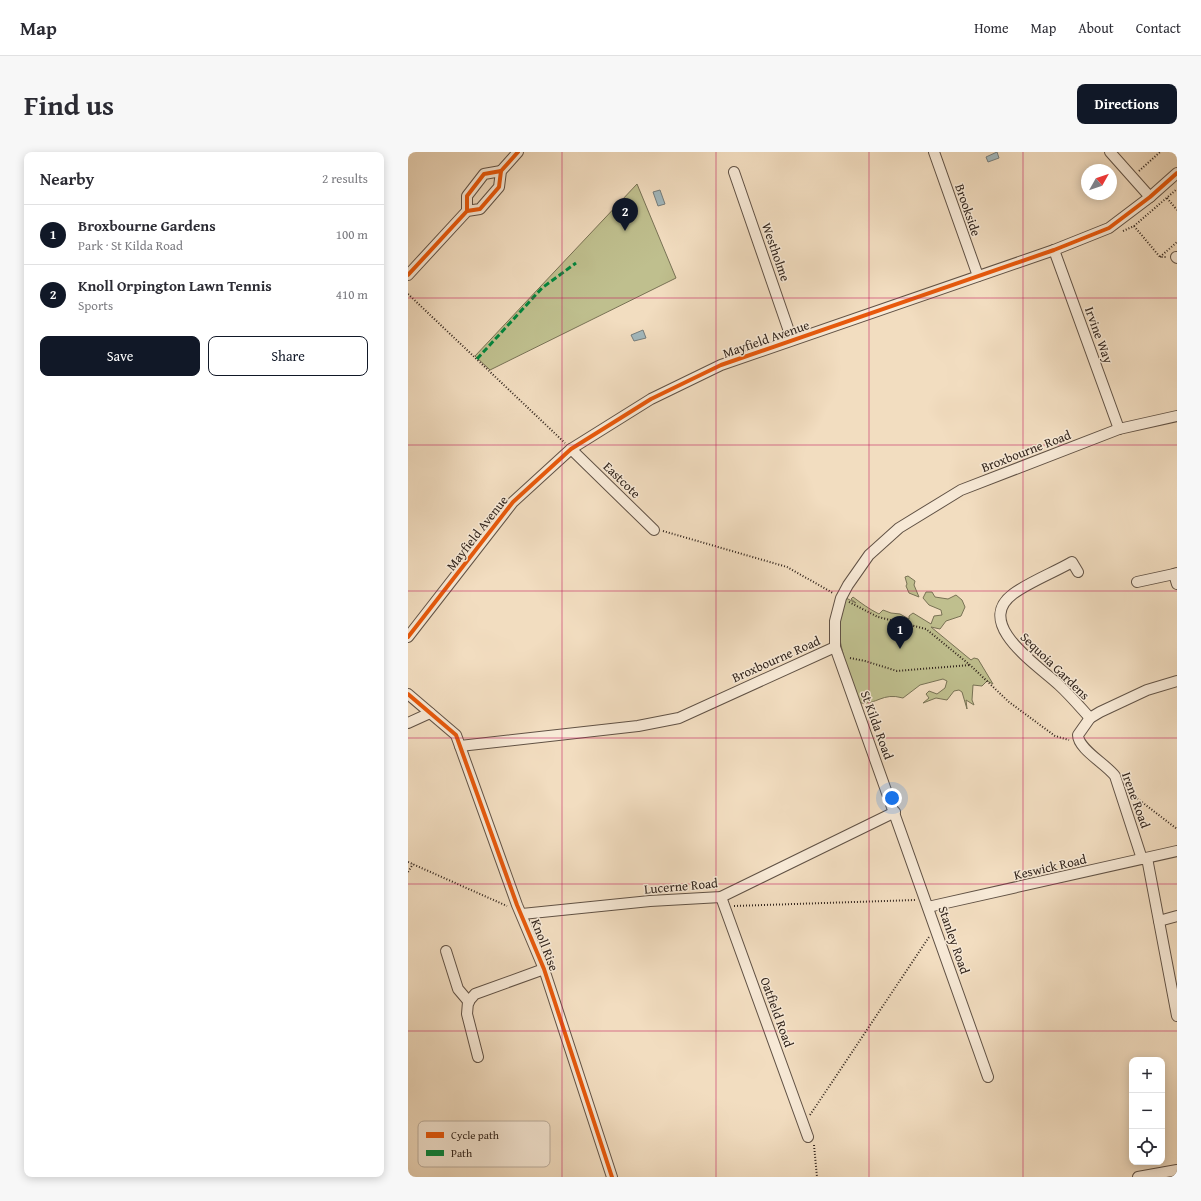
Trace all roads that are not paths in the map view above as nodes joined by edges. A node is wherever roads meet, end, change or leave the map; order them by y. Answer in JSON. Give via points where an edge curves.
{"nodes":[{"id":1,"x":518,"y":152,"type":"edge"},
{"id":2,"x":934,"y":152,"type":"edge"},
{"id":3,"x":1110,"y":152,"type":"edge"},
{"id":4,"x":501,"y":171,"type":"junction"},
{"id":5,"x":734,"y":172,"type":"dead end"},
{"id":6,"x":1177,"y":173,"type":"edge"},
{"id":7,"x":1150,"y":197,"type":"junction"},
{"id":8,"x":467,"y":211,"type":"junction"},
{"id":9,"x":1054,"y":250,"type":"junction"},
{"id":10,"x":408,"y":275,"type":"edge"},
{"id":11,"x":978,"y":276,"type":"junction"},
{"id":12,"x":792,"y":340,"type":"junction"},
{"id":13,"x":1177,"y":416,"type":"edge"},
{"id":14,"x":1119,"y":429,"type":"junction"},
{"id":15,"x":571,"y":449,"type":"junction"},
{"id":16,"x":654,"y":530,"type":"road end"},
{"id":17,"x":1078,"y":572,"type":"dead end"},
{"id":18,"x":1176,"y":573,"type":"edge"},
{"id":19,"x":1137,"y":582,"type":"dead end"},
{"id":20,"x":1177,"y":584,"type":"edge"},
{"id":21,"x":408,"y":637,"type":"edge"},
{"id":22,"x":836,"y":647,"type":"junction"},
{"id":23,"x":1177,"y":681,"type":"edge"},
{"id":24,"x":408,"y":694,"type":"edge"},
{"id":25,"x":430,"y":713,"type":"junction"},
{"id":26,"x":1090,"y":718,"type":"junction"},
{"id":27,"x":408,"y":723,"type":"edge"},
{"id":28,"x":460,"y":746,"type":"junction"},
{"id":29,"x":895,"y":812,"type":"junction"},
{"id":30,"x":1177,"y":852,"type":"edge"},
{"id":31,"x":1145,"y":859,"type":"junction"},
{"id":32,"x":723,"y":902,"type":"junction"},
{"id":33,"x":927,"y":904,"type":"junction"},
{"id":34,"x":520,"y":910,"type":"junction"},
{"id":35,"x":1177,"y":916,"type":"edge"},
{"id":36,"x":1159,"y":920,"type":"junction"},
{"id":37,"x":446,"y":951,"type":"dead end"},
{"id":38,"x":544,"y":969,"type":"junction"},
{"id":39,"x":469,"y":1002,"type":"junction"},
{"id":40,"x":1177,"y":1016,"type":"edge"},
{"id":41,"x":478,"y":1056,"type":"dead end"},
{"id":42,"x":988,"y":1077,"type":"dead end"},
{"id":43,"x":808,"y":1137,"type":"road end"},
{"id":44,"x":1177,"y":1170,"type":"edge"},
{"id":45,"x":608,"y":1176,"type":"edge"},
{"id":46,"x":1138,"y":1177,"type":"edge"}],
"edges":[{"from":1,"to":4,"type":"street"},
{"from":2,"to":11,"type":"street","name":"Brookside"},
{"from":3,"to":7,"type":"street"},
{"from":4,"to":8,"type":"street","via":[[499,187],[480,209]]},
{"from":4,"to":8,"type":"street","via":[[484,174],[467,196]]},
{"from":5,"to":12,"type":"street","name":"Westholme"},
{"from":6,"to":7,"type":"street","name":"Mayfield Avenue"},
{"from":7,"to":9,"type":"street","name":"Mayfield Avenue","via":[[1109,228]]},
{"from":8,"to":10,"type":"street"},
{"from":9,"to":11,"type":"street","name":"Mayfield Avenue"},
{"from":9,"to":14,"type":"street","name":"Irvine Way"},
{"from":11,"to":12,"type":"street","name":"Mayfield Avenue"},
{"from":12,"to":15,"type":"street","name":"Mayfield Avenue","via":[[714,368],[651,399]]},
{"from":13,"to":14,"type":"street","name":"Broxbourne Road"},
{"from":14,"to":22,"type":"street","name":"Broxbourne Road","via":[[961,490],[899,528],[861,565],[841,598],[835,621]]},
{"from":15,"to":16,"type":"street","name":"Eastcote"},
{"from":15,"to":21,"type":"street","name":"Mayfield Avenue","via":[[513,502]]},
{"from":17,"to":26,"type":"street","name":"Sequoia Gardens","via":[[1072,562],[1013,594],[1000,615],[1003,630],[1011,642],[1060,686]]},
{"from":18,"to":19,"type":"street"},
{"from":18,"to":20,"type":"street"},
{"from":22,"to":28,"type":"street","name":"Broxbourne Road","via":[[679,718],[638,726]]},
{"from":22,"to":29,"type":"street","name":"St Kilda Road"},
{"from":23,"to":26,"type":"street","via":[[1147,690]]},
{"from":24,"to":25,"type":"street","name":"Knoll Rise"},
{"from":25,"to":27,"type":"street"},
{"from":25,"to":28,"type":"street","name":"Knoll Rise","via":[[456,735]]},
{"from":26,"to":31,"type":"street","name":"Irene Road","via":[[1078,735],[1078,740],[1115,776]]},
{"from":28,"to":34,"type":"street","name":"Knoll Rise"},
{"from":29,"to":32,"type":"street","name":"Lucerne Road"},
{"from":29,"to":33,"type":"street","name":"Stanley Road"},
{"from":30,"to":31,"type":"street","name":"Keswick Road"},
{"from":31,"to":33,"type":"street","name":"Keswick Road"},
{"from":31,"to":36,"type":"street","name":"Irene Road"},
{"from":32,"to":34,"type":"street","name":"Lucerne Road","via":[[650,901]]},
{"from":32,"to":43,"type":"street","name":"Oatfield Road"},
{"from":33,"to":42,"type":"street","name":"Stanley Road"},
{"from":34,"to":38,"type":"street","name":"Knoll Rise"},
{"from":35,"to":36,"type":"street"},
{"from":36,"to":40,"type":"street","name":"Irene Road"},
{"from":37,"to":39,"type":"street","via":[[458,989]]},
{"from":38,"to":39,"type":"street","via":[[475,994]]},
{"from":38,"to":45,"type":"street","name":"Knoll Rise"},
{"from":39,"to":41,"type":"street","via":[[467,1014]]},
{"from":44,"to":46,"type":"street"}]}
